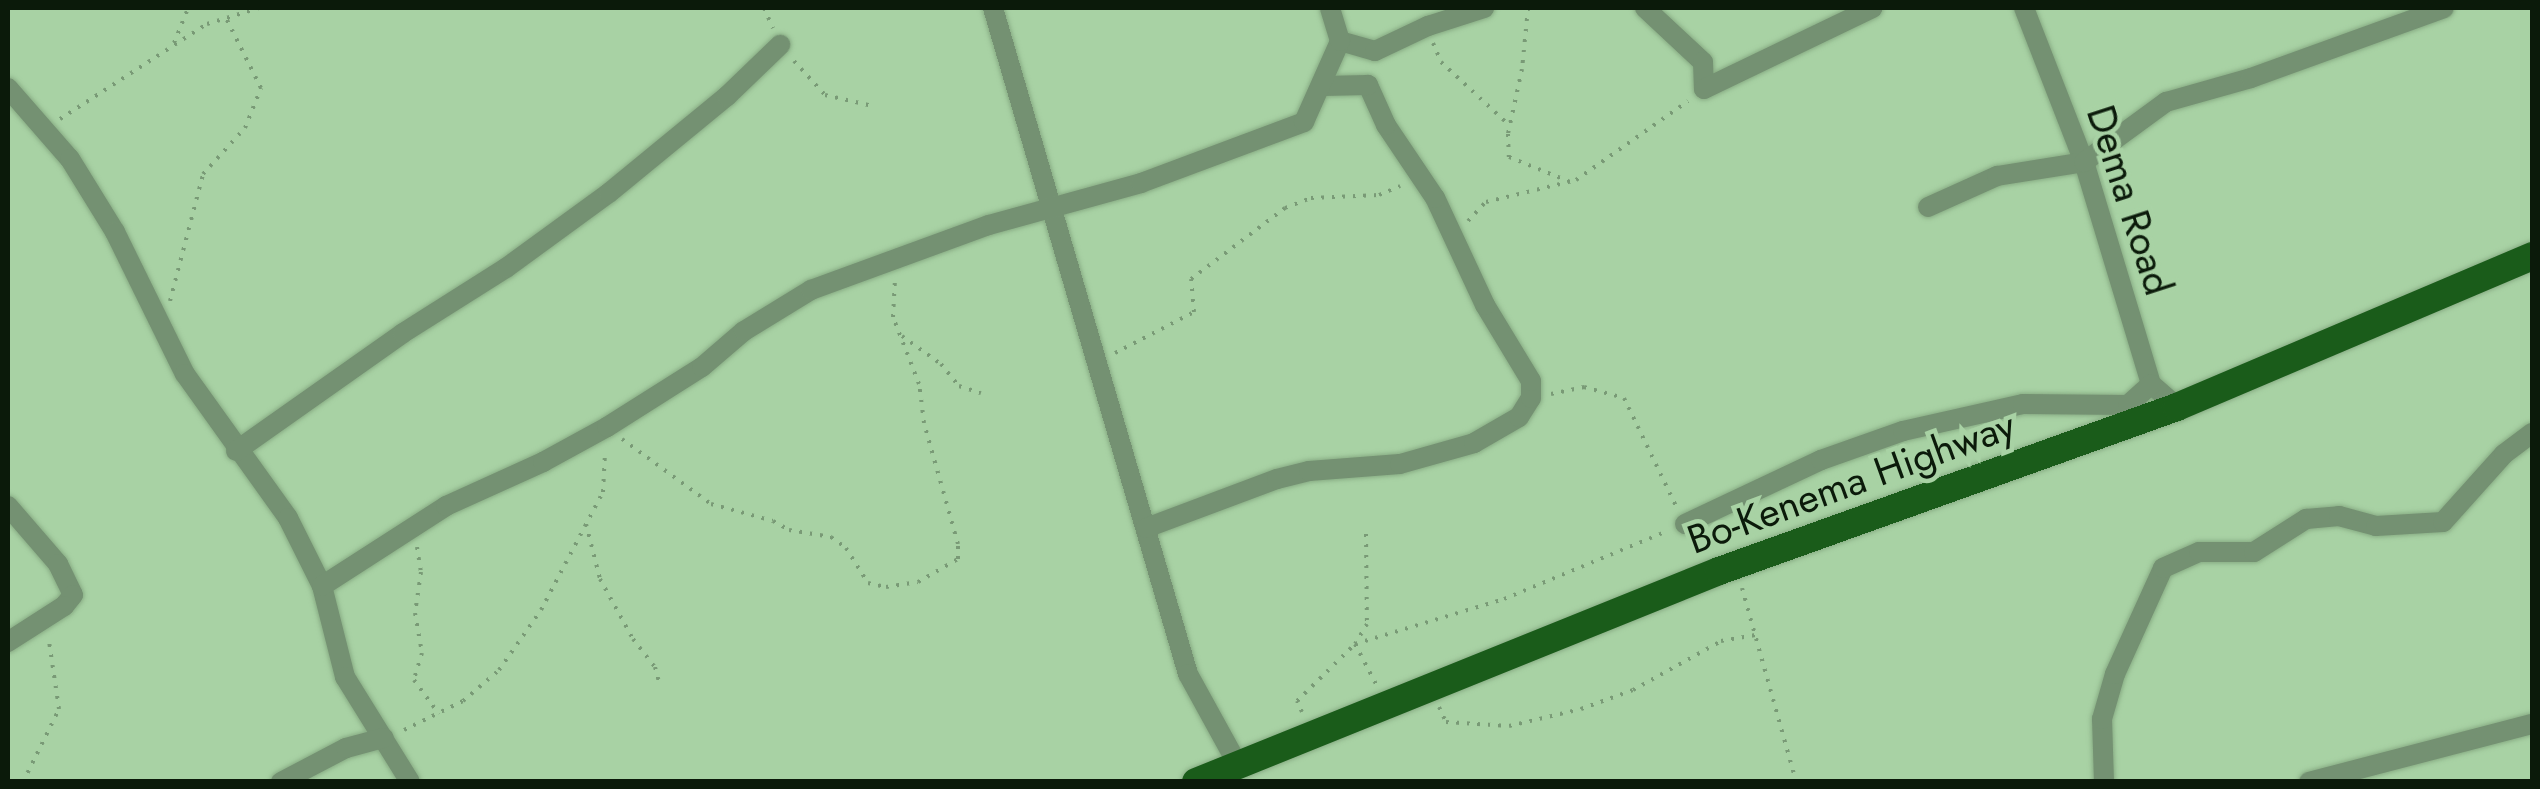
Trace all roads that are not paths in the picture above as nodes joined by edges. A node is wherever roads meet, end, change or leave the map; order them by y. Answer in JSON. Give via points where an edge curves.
{"nodes":[{"id":1,"x":993,"y":8,"type":"edge"},
{"id":2,"x":1330,"y":8,"type":"edge"},
{"id":3,"x":1484,"y":8,"type":"edge"},
{"id":4,"x":1644,"y":8,"type":"edge"},
{"id":5,"x":1872,"y":8,"type":"edge"},
{"id":6,"x":2024,"y":8,"type":"edge"},
{"id":7,"x":2444,"y":8,"type":"edge"},
{"id":8,"x":1340,"y":41,"type":"junction"},
{"id":9,"x":780,"y":46,"type":"road end"},
{"id":10,"x":1376,"y":51,"type":"junction"},
{"id":11,"x":1368,"y":85,"type":"junction"},
{"id":12,"x":1323,"y":86,"type":"junction"},
{"id":13,"x":8,"y":88,"type":"edge"},
{"id":14,"x":2084,"y":162,"type":"junction"},
{"id":15,"x":1928,"y":207,"type":"dead end"},
{"id":16,"x":1051,"y":209,"type":"junction"},
{"id":17,"x":2532,"y":256,"type":"edge"},
{"id":18,"x":2150,"y":384,"type":"junction"},
{"id":19,"x":2177,"y":407,"type":"junction"},
{"id":20,"x":2532,"y":433,"type":"edge"},
{"id":21,"x":236,"y":451,"type":"junction"},
{"id":22,"x":8,"y":506,"type":"edge"},
{"id":23,"x":1685,"y":524,"type":"road end"},
{"id":24,"x":1146,"y":528,"type":"junction"},
{"id":25,"x":322,"y":586,"type":"junction"},
{"id":26,"x":8,"y":642,"type":"edge"},
{"id":27,"x":2532,"y":724,"type":"edge"},
{"id":28,"x":384,"y":738,"type":"junction"},
{"id":29,"x":1238,"y":765,"type":"junction"},
{"id":30,"x":281,"y":782,"type":"edge"},
{"id":31,"x":410,"y":782,"type":"edge"},
{"id":32,"x":1196,"y":782,"type":"edge"},
{"id":33,"x":2104,"y":782,"type":"edge"},
{"id":34,"x":2309,"y":782,"type":"edge"}],
"edges":[{"from":1,"to":16,"type":"street"},
{"from":2,"to":8,"type":"street"},
{"from":3,"to":10,"type":"street"},
{"from":4,"to":5,"type":"street","via":[[1704,62],[1704,89]]},
{"from":6,"to":14,"type":"street","name":"Dema Road"},
{"from":7,"to":14,"type":"street","via":[[2166,102]]},
{"from":8,"to":10,"type":"street"},
{"from":8,"to":12,"type":"street"},
{"from":9,"to":21,"type":"street","via":[[608,193]]},
{"from":10,"to":11,"type":"street"},
{"from":11,"to":12,"type":"street"},
{"from":11,"to":24,"type":"street","via":[[1531,381],[1532,398],[1518,417],[1474,443],[1400,464],[1277,478]]},
{"from":12,"to":16,"type":"street","via":[[1304,122]]},
{"from":13,"to":21,"type":"street","via":[[70,158]]},
{"from":14,"to":15,"type":"street","via":[[1997,176]]},
{"from":14,"to":18,"type":"street","name":"Dema Road"},
{"from":16,"to":24,"type":"street"},
{"from":16,"to":25,"type":"street","via":[[811,290],[606,427],[446,506]]},
{"from":17,"to":19,"type":"highway","name":"Bo-Kenema Highway"},
{"from":18,"to":19,"type":"street"},
{"from":18,"to":23,"type":"street","via":[[2128,406],[2023,404],[1903,431],[1821,460]]},
{"from":19,"to":29,"type":"highway","name":"Bo-Kenema Highway","via":[[1736,564]]},
{"from":20,"to":33,"type":"street","via":[[2443,522],[2376,526],[2338,516],[2306,519],[2254,552],[2199,552],[2162,568],[2102,719]]},
{"from":21,"to":25,"type":"street","via":[[288,518]]},
{"from":22,"to":26,"type":"street","via":[[73,595]]},
{"from":24,"to":29,"type":"street","via":[[1188,674]]},
{"from":25,"to":28,"type":"street","via":[[345,677]]},
{"from":27,"to":34,"type":"street"},
{"from":28,"to":30,"type":"street","via":[[346,748]]},
{"from":28,"to":31,"type":"street"},
{"from":29,"to":32,"type":"highway","name":"Bo-Kenema Highway"}]}
